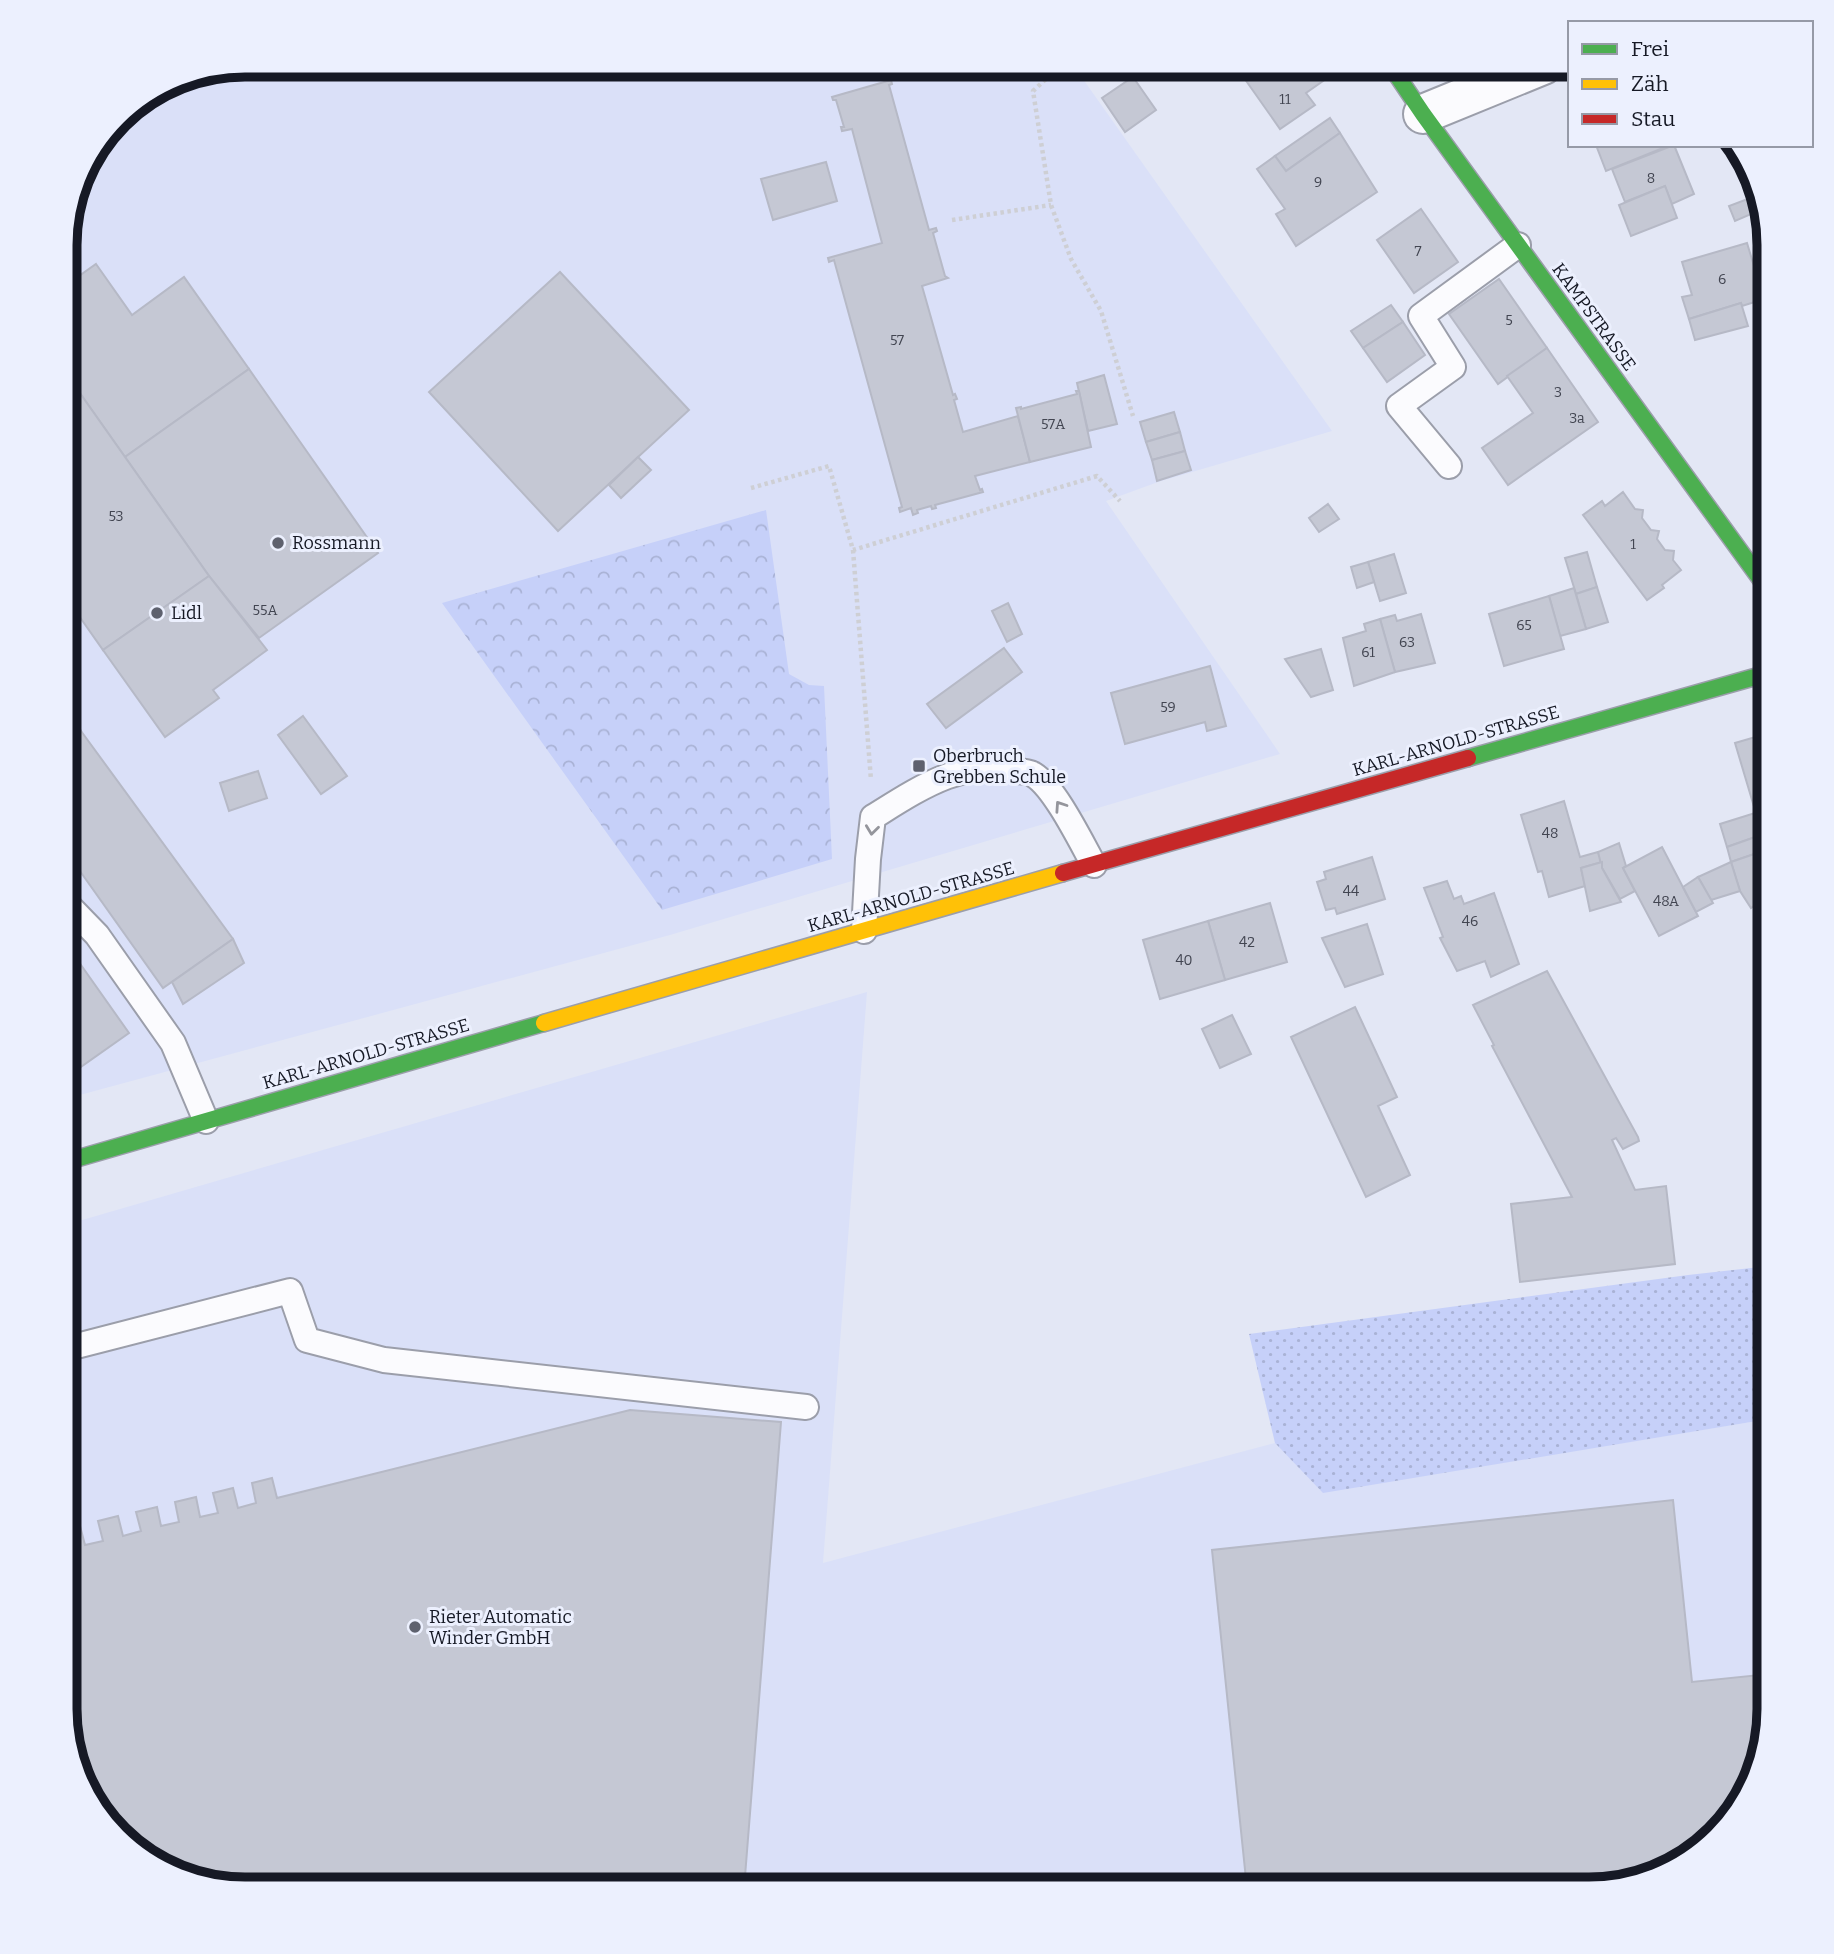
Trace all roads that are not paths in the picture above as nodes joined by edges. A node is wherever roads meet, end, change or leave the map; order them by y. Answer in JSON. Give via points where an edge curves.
{"nodes":[{"id":1,"x":1398,"y":77,"type":"edge"},
{"id":2,"x":1514,"y":77,"type":"edge"},
{"id":3,"x":1423,"y":114,"type":"junction"},
{"id":4,"x":1518,"y":244,"type":"junction"},
{"id":5,"x":1449,"y":466,"type":"dead end"},
{"id":6,"x":1757,"y":574,"type":"edge"},
{"id":7,"x":1757,"y":676,"type":"edge"},
{"id":8,"x":1094,"y":865,"type":"junction"},
{"id":9,"x":77,"y":914,"type":"edge"},
{"id":10,"x":864,"y":931,"type":"junction"},
{"id":11,"x":206,"y":1121,"type":"junction"},
{"id":12,"x":77,"y":1159,"type":"edge"},
{"id":13,"x":77,"y":1346,"type":"edge"},
{"id":14,"x":806,"y":1407,"type":"dead end"}],
"edges":[{"from":1,"to":3,"type":"main road","name":"KAMPSTRASSE"},
{"from":2,"to":3,"type":"street"},
{"from":3,"to":4,"type":"main road","name":"KAMPSTRASSE"},
{"from":4,"to":5,"type":"lane","via":[[1422,316],[1453,367],[1399,406]]},
{"from":4,"to":6,"type":"main road","name":"KAMPSTRASSE"},
{"from":7,"to":8,"type":"main road","name":"KARL-ARNOLD-STRASSE"},
{"from":8,"to":10,"type":"main road","name":"KARL-ARNOLD-STRASSE"},
{"from":8,"to":10,"type":"lane","one_way":true,"via":[[1059,802],[1034,774],[999,766],[974,769],[927,783],[873,817]]},
{"from":9,"to":11,"type":"lane","via":[[97,935],[173,1043]]},
{"from":10,"to":11,"type":"main road","name":"KARL-ARNOLD-STRASSE"},
{"from":11,"to":12,"type":"main road","name":"KARL-ARNOLD-STRASSE"},
{"from":13,"to":14,"type":"lane","via":[[290,1291],[307,1340],[384,1360]]}]}
